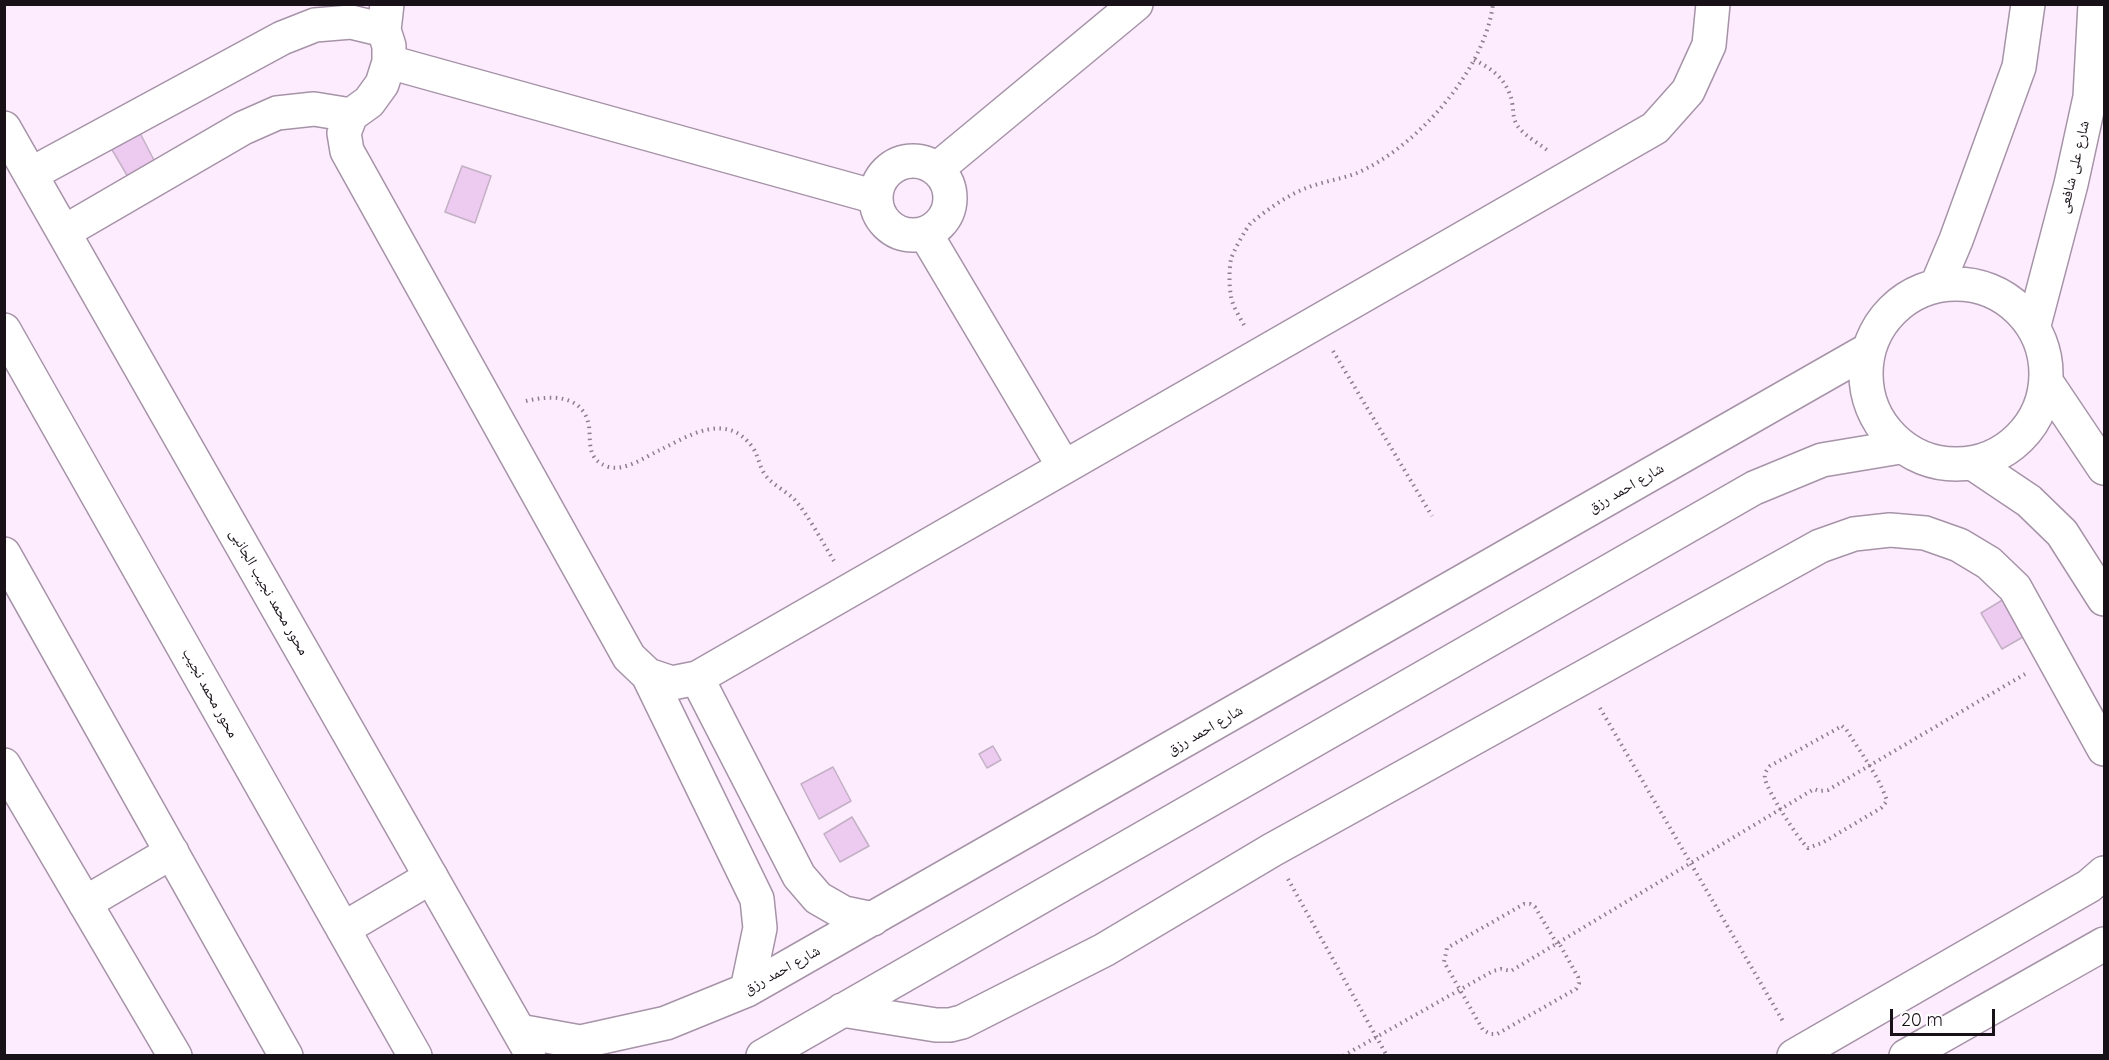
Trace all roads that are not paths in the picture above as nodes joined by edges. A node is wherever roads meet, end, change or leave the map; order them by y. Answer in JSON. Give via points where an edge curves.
{"nodes":[{"id":1,"x":1136,"y":4,"type":"edge"},
{"id":2,"x":1713,"y":4,"type":"edge"},
{"id":3,"x":2028,"y":4,"type":"edge"},
{"id":4,"x":2095,"y":4,"type":"edge"},
{"id":5,"x":385,"y":17,"type":"edge"},
{"id":6,"x":389,"y":62,"type":"junction"},
{"id":7,"x":351,"y":115,"type":"junction"},
{"id":8,"x":4,"y":128,"type":"edge"},
{"id":9,"x":937,"y":169,"type":"junction"},
{"id":10,"x":31,"y":174,"type":"junction"},
{"id":11,"x":876,"y":197,"type":"junction"},
{"id":12,"x":64,"y":232,"type":"junction"},
{"id":13,"x":925,"y":233,"type":"junction"},
{"id":14,"x":1937,"y":285,"type":"junction"},
{"id":15,"x":2034,"y":326,"type":"junction"},
{"id":16,"x":4,"y":330,"type":"edge"},
{"id":17,"x":1868,"y":350,"type":"junction"},
{"id":18,"x":2047,"y":383,"type":"junction"},
{"id":19,"x":1900,"y":447,"type":"junction"},
{"id":20,"x":1974,"y":464,"type":"junction"},
{"id":21,"x":1064,"y":467,"type":"junction"},
{"id":22,"x":2104,"y":468,"type":"edge"},
{"id":23,"x":4,"y":554,"type":"edge"},
{"id":24,"x":2104,"y":599,"type":"edge"},
{"id":25,"x":648,"y":675,"type":"junction"},
{"id":26,"x":697,"y":678,"type":"junction"},
{"id":27,"x":2104,"y":749,"type":"edge"},
{"id":28,"x":4,"y":765,"type":"edge"},
{"id":29,"x":172,"y":852,"type":"junction"},
{"id":30,"x":2104,"y":873,"type":"edge"},
{"id":31,"x":431,"y":877,"type":"junction"},
{"id":32,"x":85,"y":903,"type":"junction"},
{"id":33,"x":873,"y":919,"type":"junction"},
{"id":34,"x":343,"y":929,"type":"junction"},
{"id":35,"x":2104,"y":944,"type":"edge"},
{"id":36,"x":747,"y":990,"type":"junction"},
{"id":37,"x":842,"y":1010,"type":"junction"},
{"id":38,"x":526,"y":1043,"type":"edge"},
{"id":39,"x":1798,"y":1054,"type":"edge"},
{"id":40,"x":176,"y":1056,"type":"edge"},
{"id":41,"x":286,"y":1056,"type":"edge"},
{"id":42,"x":415,"y":1056,"type":"edge"},
{"id":43,"x":763,"y":1056,"type":"edge"},
{"id":44,"x":1906,"y":1056,"type":"edge"}],
"edges":[{"from":1,"to":9,"type":"street"},
{"from":2,"to":21,"type":"street","via":[[1709,45],[1688,91],[1654,128]]},
{"from":3,"to":14,"type":"street","via":[[2019,67]]},
{"from":4,"to":15,"type":"street","name":"شارع على شافعى","via":[[2090,97]]},
{"from":5,"to":6,"type":"street"},
{"from":5,"to":10,"type":"street","via":[[315,25],[282,38]]},
{"from":6,"to":7,"type":"street","via":[[376,93]]},
{"from":6,"to":11,"type":"street"},
{"from":7,"to":12,"type":"street","via":[[314,109],[278,113],[243,128]]},
{"from":7,"to":25,"type":"street","via":[[344,133],[347,152],[629,657]]},
{"from":8,"to":10,"type":"street","name":"محور محمد نجيب الجانبى"},
{"from":9,"to":11,"type":"street","via":[[911,161],[898,164],[879,183]]},
{"from":9,"to":13,"type":"street","via":[[950,191],[950,204],[946,217]]},
{"from":10,"to":12,"type":"street","name":"محور محمد نجيب الجانبى"},
{"from":11,"to":13,"type":"street","via":[[885,223],[897,232],[911,236]]},
{"from":12,"to":31,"type":"street","name":"محور محمد نجيب الجانبى"},
{"from":13,"to":21,"type":"street"},
{"from":14,"to":15,"type":"street","via":[[1974,284],[2008,299]]},
{"from":14,"to":17,"type":"street","via":[[1906,297],[1882,320]]},
{"from":15,"to":18,"type":"street","via":[[2045,354]]},
{"from":16,"to":34,"type":"street","name":"محور محمد نجيب"},
{"from":17,"to":19,"type":"street","via":[[1865,386],[1876,420]]},
{"from":17,"to":33,"type":"street","name":"شارع احمد رزق"},
{"from":18,"to":20,"type":"street","via":[[2034,420],[2009,448]]},
{"from":18,"to":22,"type":"street"},
{"from":19,"to":20,"type":"street","via":[[1935,463]]},
{"from":19,"to":37,"type":"street","via":[[1822,460],[1754,488]]},
{"from":20,"to":24,"type":"street","via":[[2029,501],[2062,533]]},
{"from":21,"to":26,"type":"street"},
{"from":23,"to":29,"type":"street"},
{"from":25,"to":26,"type":"street","via":[[672,683]]},
{"from":25,"to":36,"type":"street","via":[[757,898],[760,928]]},
{"from":26,"to":33,"type":"street","via":[[799,876],[818,898],[844,913]]},
{"from":27,"to":37,"type":"street","via":[[2015,588],[1989,563],[1959,545],[1925,533],[1890,530],[1854,534],[1820,546],[1272,850],[1104,950],[962,1022],[936,1025]]},
{"from":28,"to":32,"type":"street"},
{"from":29,"to":32,"type":"street"},
{"from":29,"to":41,"type":"street"},
{"from":30,"to":39,"type":"street","via":[[2089,886]]},
{"from":31,"to":34,"type":"street"},
{"from":31,"to":38,"type":"street","name":"محور محمد نجيب الجانبى"},
{"from":32,"to":40,"type":"street"},
{"from":33,"to":36,"type":"street","name":"شارع احمد رزق"},
{"from":34,"to":42,"type":"street","name":"محور محمد نجيب"},
{"from":35,"to":44,"type":"street"},
{"from":36,"to":38,"type":"street","name":"شارع احمد رزق","via":[[666,1023],[580,1042]]},
{"from":37,"to":43,"type":"street"}]}
